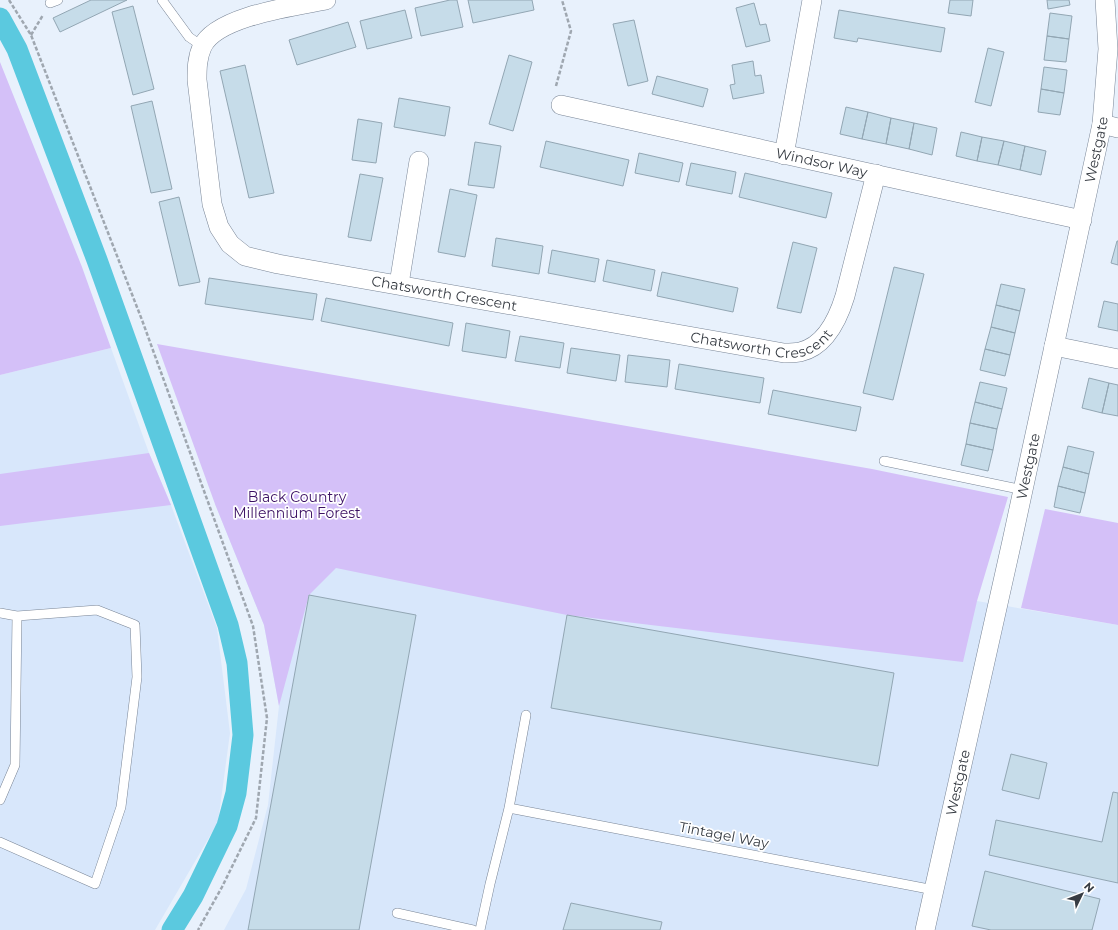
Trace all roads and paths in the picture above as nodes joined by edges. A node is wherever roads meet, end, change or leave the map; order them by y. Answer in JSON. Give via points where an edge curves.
{"nodes":[{"id":1,"x":9,"y":0,"type":"edge"},
{"id":2,"x":162,"y":0,"type":"edge"},
{"id":3,"x":326,"y":0,"type":"edge"},
{"id":4,"x":562,"y":0,"type":"edge"},
{"id":5,"x":812,"y":0,"type":"edge"},
{"id":6,"x":1105,"y":0,"type":"edge"},
{"id":7,"x":54,"y":2,"type":"edge"},
{"id":8,"x":31,"y":35,"type":"junction"},
{"id":9,"x":202,"y":46,"type":"junction"},
{"id":10,"x":561,"y":105,"type":"joint"},
{"id":11,"x":1110,"y":126,"type":"edge"},
{"id":12,"x":784,"y":155,"type":"junction"},
{"id":13,"x":419,"y":160,"type":"dead end"},
{"id":14,"x":876,"y":174,"type":"junction"},
{"id":15,"x":1082,"y":220,"type":"junction"},
{"id":16,"x":399,"y":284,"type":"junction"},
{"id":17,"x":1054,"y":346,"type":"junction"},
{"id":18,"x":1118,"y":359,"type":"edge"},
{"id":19,"x":884,"y":461,"type":"dead end"},
{"id":20,"x":1023,"y":490,"type":"junction"},
{"id":21,"x":0,"y":613,"type":"edge"},
{"id":22,"x":17,"y":616,"type":"junction"},
{"id":23,"x":526,"y":715,"type":"dead end"},
{"id":24,"x":0,"y":800,"type":"edge"},
{"id":25,"x":509,"y":808,"type":"junction"},
{"id":26,"x":0,"y":842,"type":"edge"},
{"id":27,"x":934,"y":890,"type":"junction"},
{"id":28,"x":397,"y":913,"type":"dead end"},
{"id":29,"x":198,"y":930,"type":"edge"},
{"id":30,"x":473,"y":930,"type":"edge"},
{"id":31,"x":480,"y":930,"type":"edge"},
{"id":32,"x":925,"y":930,"type":"edge"}],
"edges":[{"from":1,"to":8,"type":"path"},
{"from":2,"to":9,"type":"lane","via":[[189,37]]},
{"from":3,"to":9,"type":"street","name":"Chatsworth Crescent","via":[[249,16],[223,28]]},
{"from":4,"to":10,"type":"path","via":[[571,31],[551,102]]},
{"from":5,"to":12,"type":"street"},
{"from":6,"to":11,"type":"street","name":"Westgate"},
{"from":7,"to":8,"type":"path"},
{"from":8,"to":29,"type":"path","via":[[142,320],[253,626],[267,718],[256,818]]},
{"from":9,"to":16,"type":"street","name":"Chatsworth Crescent","via":[[196,64],[197,80],[212,204],[219,227],[230,244],[245,256],[278,264]]},
{"from":10,"to":12,"type":"street","name":"Windsor Way"},
{"from":11,"to":15,"type":"street","name":"Westgate"},
{"from":12,"to":14,"type":"street","name":"Windsor Way"},
{"from":13,"to":16,"type":"street"},
{"from":14,"to":15,"type":"street","name":"Windsor Way"},
{"from":14,"to":16,"type":"street","name":"Chatsworth Crescent","via":[[839,314],[823,338],[799,352],[784,353]]},
{"from":15,"to":17,"type":"street","name":"Westgate"},
{"from":17,"to":18,"type":"street"},
{"from":17,"to":20,"type":"street","name":"Westgate"},
{"from":19,"to":20,"type":"lane"},
{"from":20,"to":27,"type":"street","name":"Westgate"},
{"from":21,"to":22,"type":"lane"},
{"from":22,"to":24,"type":"lane","via":[[15,765]]},
{"from":22,"to":26,"type":"lane","via":[[97,610],[135,625],[137,676],[121,807],[95,884]]},
{"from":23,"to":25,"type":"lane"},
{"from":25,"to":27,"type":"lane","name":"Tintagel Way"},
{"from":25,"to":31,"type":"lane"},
{"from":27,"to":32,"type":"street","name":"Westgate"},
{"from":28,"to":30,"type":"lane"}]}
